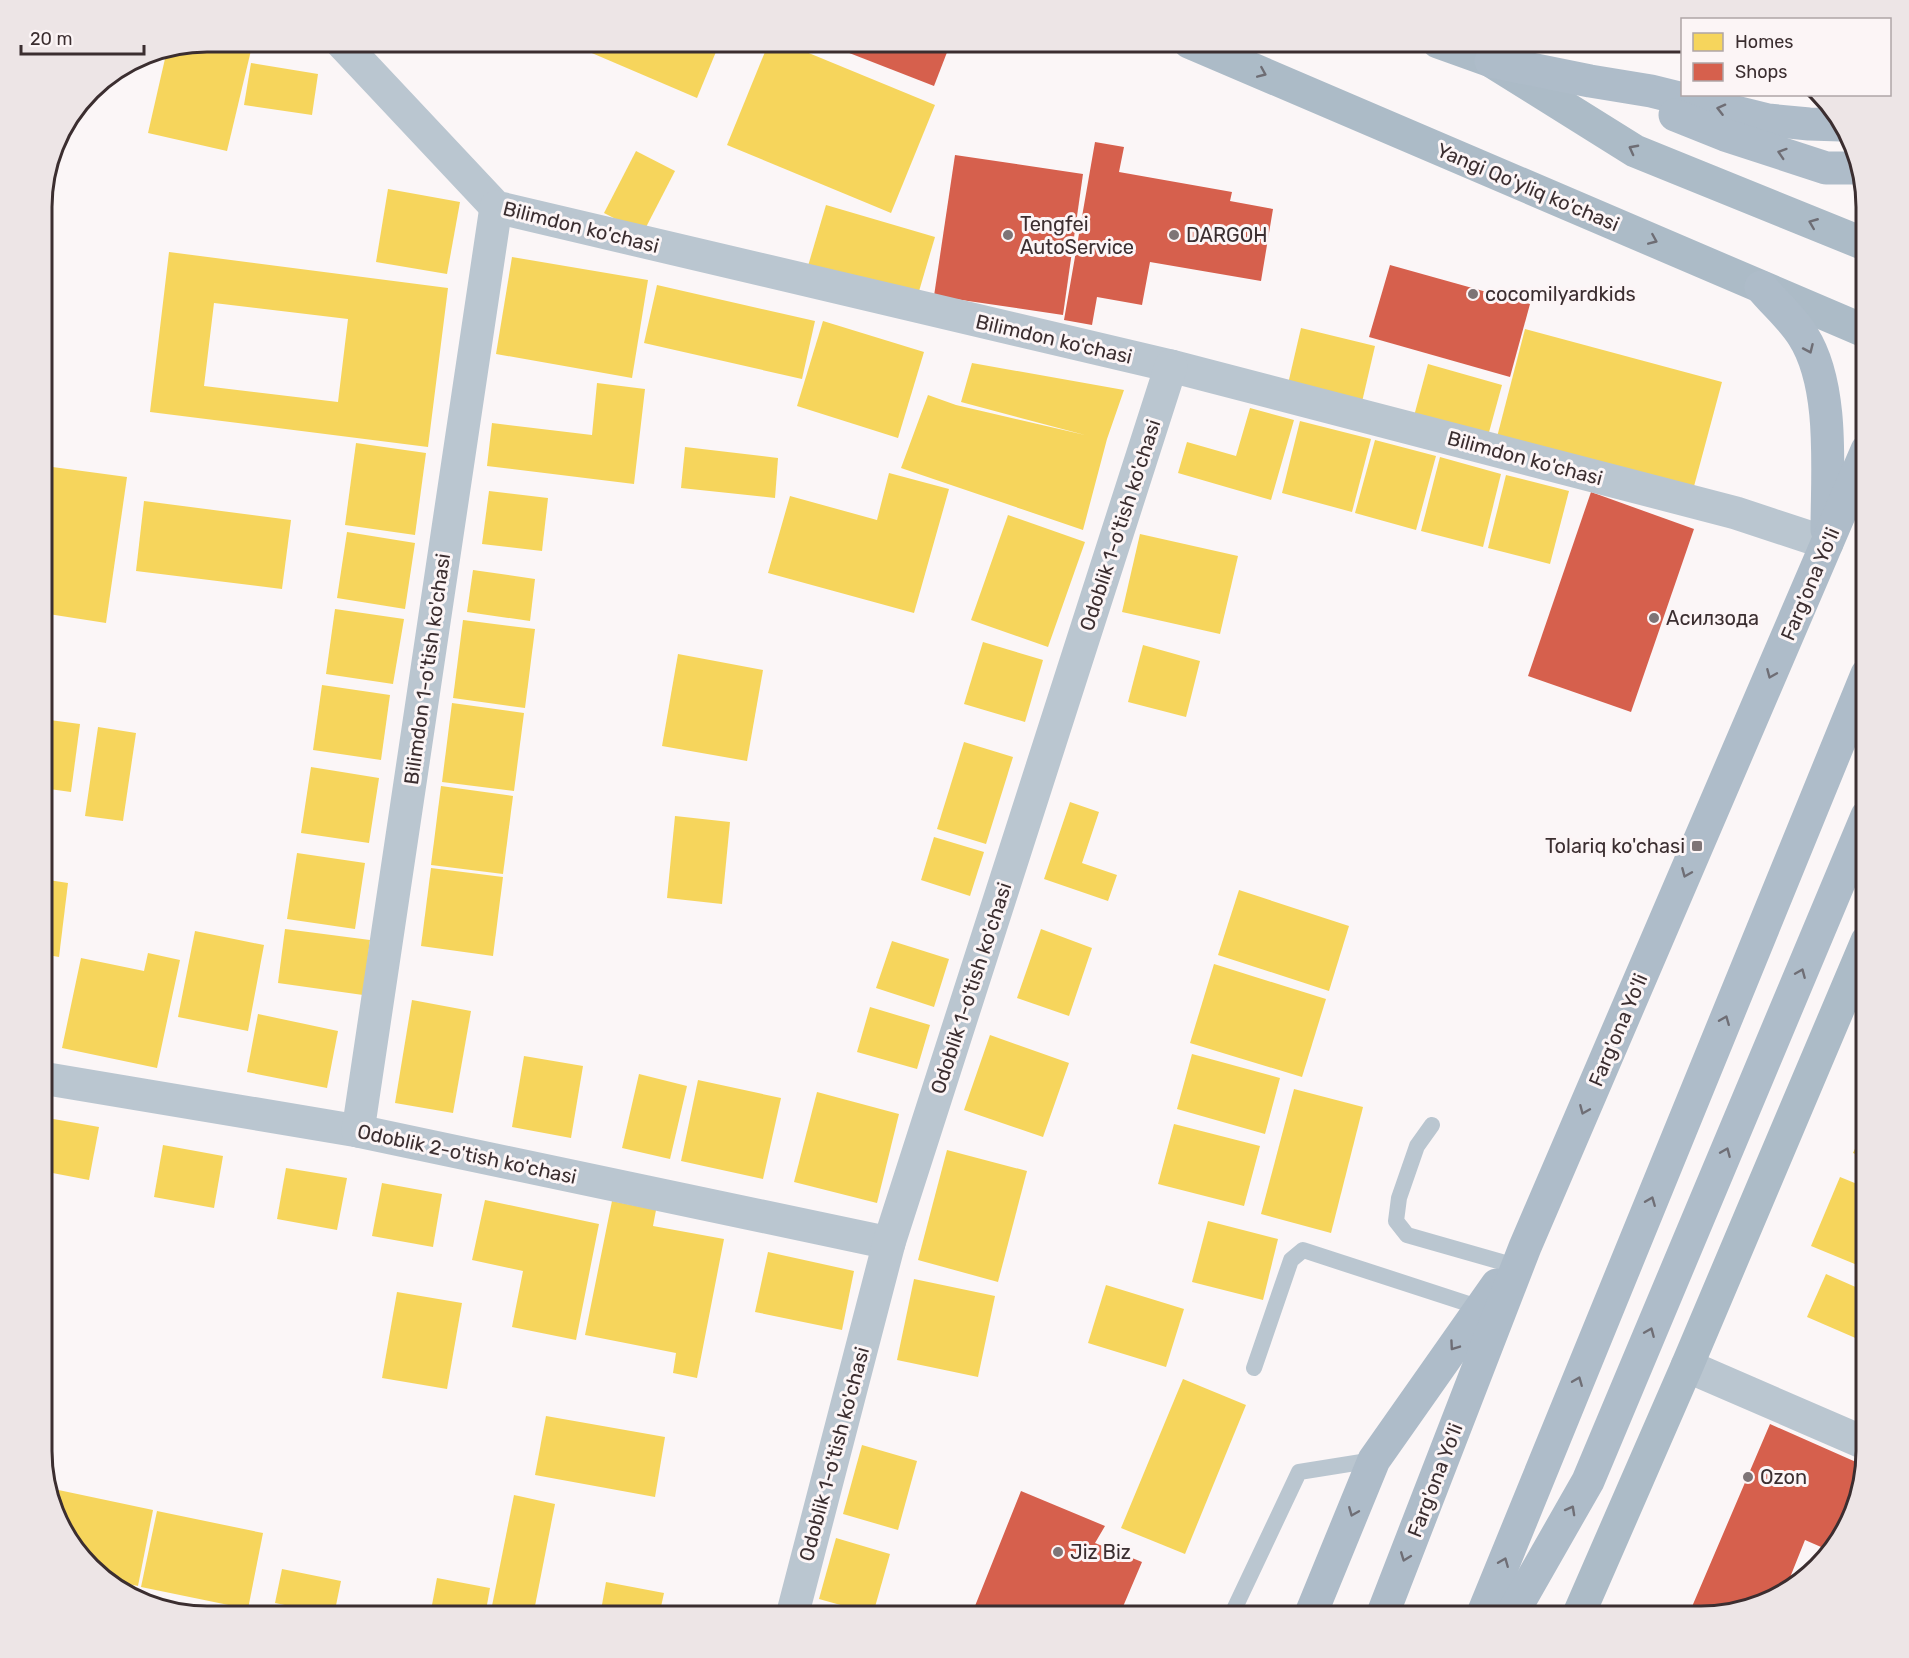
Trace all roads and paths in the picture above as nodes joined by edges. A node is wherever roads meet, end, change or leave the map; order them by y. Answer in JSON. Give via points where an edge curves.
{"nodes":[{"id":1,"x":349,"y":52,"type":"edge"},
{"id":2,"x":1212,"y":52,"type":"edge"},
{"id":3,"x":1466,"y":52,"type":"edge"},
{"id":4,"x":1491,"y":61,"type":"junction"},
{"id":5,"x":1590,"y":81,"type":"junction"},
{"id":6,"x":1832,"y":125,"type":"edge"},
{"id":7,"x":1851,"y":168,"type":"edge"},
{"id":8,"x":496,"y":207,"type":"junction"},
{"id":9,"x":1856,"y":241,"type":"edge"},
{"id":10,"x":1761,"y":287,"type":"junction"},
{"id":11,"x":1856,"y":327,"type":"edge"},
{"id":12,"x":1171,"y":366,"type":"junction"},
{"id":13,"x":1856,"y":476,"type":"edge"},
{"id":14,"x":1827,"y":543,"type":"junction"},
{"id":15,"x":1856,"y":701,"type":"edge"},
{"id":16,"x":1856,"y":842,"type":"edge"},
{"id":17,"x":1856,"y":967,"type":"edge"},
{"id":18,"x":53,"y":1080,"type":"edge"},
{"id":19,"x":1432,"y":1125,"type":"dead end"},
{"id":20,"x":358,"y":1131,"type":"junction"},
{"id":21,"x":889,"y":1243,"type":"junction"},
{"id":22,"x":1518,"y":1256,"type":"junction"},
{"id":23,"x":1481,"y":1308,"type":"junction"},
{"id":24,"x":1687,"y":1366,"type":"junction"},
{"id":25,"x":1254,"y":1368,"type":"dead end"},
{"id":26,"x":1856,"y":1439,"type":"edge"},
{"id":27,"x":1374,"y":1460,"type":"junction"},
{"id":28,"x":795,"y":1606,"type":"edge"},
{"id":29,"x":1236,"y":1606,"type":"edge"},
{"id":30,"x":1314,"y":1606,"type":"edge"},
{"id":31,"x":1387,"y":1606,"type":"edge"},
{"id":32,"x":1486,"y":1606,"type":"edge"},
{"id":33,"x":1518,"y":1606,"type":"edge"},
{"id":34,"x":1582,"y":1606,"type":"edge"}],
"edges":[{"from":1,"to":8,"type":"street","name":"Bilimdon ko'chasi"},
{"from":2,"to":10,"type":"main road","name":"Yangi Qo'yliq ko'chasi","one_way":true},
{"from":3,"to":4,"type":"main road"},
{"from":4,"to":5,"type":"main road"},
{"from":9,"to":4,"type":"main road","one_way":true,"via":[[1635,151]]},
{"from":6,"to":5,"type":"main road","one_way":true,"via":[[1768,120],[1651,91]]},
{"from":7,"to":5,"type":"main road","one_way":true,"via":[[1826,168],[1725,135]]},
{"from":8,"to":12,"type":"street","name":"Bilimdon ko'chasi"},
{"from":8,"to":20,"type":"street","name":"Bilimdon 1-o'tish ko'chasi"},
{"from":10,"to":11,"type":"main road","name":"Yangi Qo'yliq ko'chasi"},
{"from":10,"to":14,"type":"main road","one_way":true,"via":[[1803,336],[1822,384]]},
{"from":12,"to":14,"type":"street","name":"Bilimdon ko'chasi","via":[[1736,513]]},
{"from":12,"to":21,"type":"street","name":"Odoblik 1-o'tish ko'chasi"},
{"from":13,"to":14,"type":"main road","name":"Farg'ona Yo'li"},
{"from":14,"to":22,"type":"main road","name":"Farg'ona Yo'li","one_way":true},
{"from":32,"to":15,"type":"main road","one_way":true},
{"from":33,"to":16,"type":"main road","one_way":true,"via":[[1588,1481]]},
{"from":17,"to":24,"type":"main road"},
{"from":18,"to":20,"type":"street","name":"Odoblik 2-o'tish ko'chasi"},
{"from":19,"to":22,"type":"lane","via":[[1417,1146],[1396,1221],[1407,1234]]},
{"from":20,"to":21,"type":"street","name":"Odoblik 2-o'tish ko'chasi"},
{"from":21,"to":28,"type":"street","name":"Odoblik 1-o'tish ko'chasi"},
{"from":22,"to":23,"type":"main road"},
{"from":22,"to":31,"type":"main road","name":"Farg'ona Yo'li","one_way":true},
{"from":23,"to":25,"type":"lane","via":[[1303,1250],[1291,1260]]},
{"from":23,"to":27,"type":"main road","one_way":true},
{"from":24,"to":26,"type":"street"},
{"from":24,"to":34,"type":"main road"},
{"from":27,"to":29,"type":"lane","via":[[1299,1472]]},
{"from":27,"to":30,"type":"main road","one_way":true}]}
